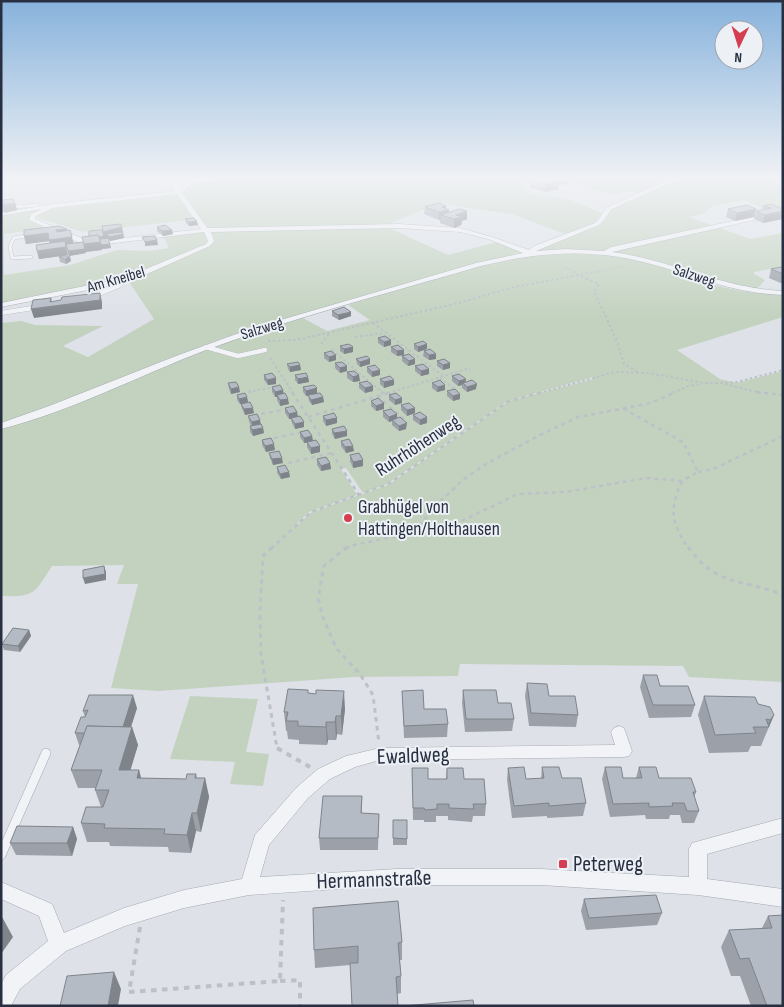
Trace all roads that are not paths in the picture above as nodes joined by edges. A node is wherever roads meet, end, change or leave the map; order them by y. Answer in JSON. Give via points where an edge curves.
{"nodes":[{"id":1,"x":41,"y":224,"type":"edge"},
{"id":2,"x":201,"y":224,"type":"edge"},
{"id":3,"x":597,"y":224,"type":"edge"},
{"id":4,"x":728,"y":224,"type":"edge"},
{"id":5,"x":205,"y":230,"type":"junction"},
{"id":6,"x":57,"y":231,"type":"junction"},
{"id":7,"x":45,"y":233,"type":"edge"},
{"id":8,"x":37,"y":234,"type":"edge"},
{"id":9,"x":530,"y":253,"type":"junction"},
{"id":10,"x":606,"y":253,"type":"junction"},
{"id":11,"x":31,"y":257,"type":"dead end"},
{"id":12,"x":126,"y":280,"type":"junction"},
{"id":13,"x":783,"y":293,"type":"edge"},
{"id":14,"x":89,"y":297,"type":"edge"},
{"id":15,"x":1,"y":305,"type":"edge"},
{"id":16,"x":43,"y":307,"type":"edge"},
{"id":17,"x":1,"y":313,"type":"edge"},
{"id":18,"x":206,"y":347,"type":"junction"},
{"id":19,"x":265,"y":350,"type":"road end"},
{"id":20,"x":1,"y":426,"type":"edge"},
{"id":21,"x":619,"y":732,"type":"dead end"},
{"id":22,"x":46,"y":753,"type":"dead end"},
{"id":23,"x":783,"y":825,"type":"edge"},
{"id":24,"x":1,"y":855,"type":"edge"},
{"id":25,"x":249,"y":886,"type":"junction"},
{"id":26,"x":698,"y":886,"type":"junction"},
{"id":27,"x":1,"y":890,"type":"edge"},
{"id":28,"x":783,"y":898,"type":"edge"},
{"id":29,"x":59,"y":944,"type":"junction"},
{"id":30,"x":1,"y":1005,"type":"edge"}],
"edges":[{"from":1,"to":6,"type":"street","name":"Am Kneibel"},
{"from":2,"to":5,"type":"street"},
{"from":3,"to":9,"type":"street","name":"Salzweg","via":[[536,247]]},
{"from":4,"to":10,"type":"street","name":"Salzweg","via":[[611,249]]},
{"from":5,"to":6,"type":"street","name":"Am Kneibel","via":[[91,244]]},
{"from":5,"to":9,"type":"street","name":"Salzweg","via":[[448,228],[490,238]]},
{"from":5,"to":12,"type":"street","name":"Am Kneibel","via":[[210,233],[208,245]]},
{"from":6,"to":7,"type":"lane"},
{"from":8,"to":11,"type":"lane","via":[[14,238],[10,246],[12,258]]},
{"from":9,"to":10,"type":"street","name":"Salzweg"},
{"from":9,"to":18,"type":"street","name":"Salzweg","via":[[475,266]]},
{"from":10,"to":13,"type":"street","name":"Salzweg","via":[[648,261],[732,288]]},
{"from":12,"to":14,"type":"lane"},
{"from":12,"to":15,"type":"street","name":"Am Kneibel"},
{"from":16,"to":17,"type":"lane"},
{"from":18,"to":19,"type":"lane","via":[[233,355]]},
{"from":18,"to":20,"type":"street","name":"Salzweg","via":[[81,398]]},
{"from":21,"to":25,"type":"street","name":"Ewaldweg","via":[[624,751],[380,754],[352,761],[324,774],[278,820],[261,841]]},
{"from":22,"to":24,"type":"lane"},
{"from":23,"to":26,"type":"street","via":[[698,849]]},
{"from":25,"to":26,"type":"street","name":"Hermannstraße","via":[[397,877],[541,876]]},
{"from":25,"to":29,"type":"street","name":"Hermannstraße","via":[[184,899],[124,916]]},
{"from":26,"to":28,"type":"street","name":"Hermannstraße"},
{"from":27,"to":29,"type":"street","via":[[46,910]]},
{"from":29,"to":30,"type":"street","name":"Hermannstraße","via":[[13,982]]}]}
